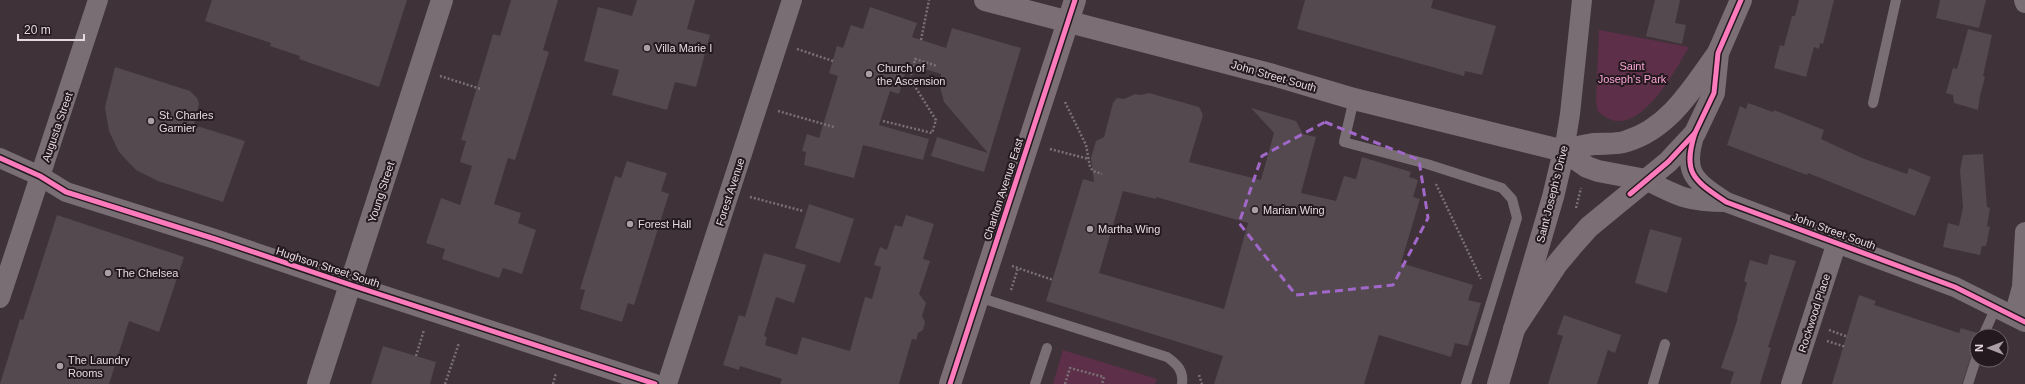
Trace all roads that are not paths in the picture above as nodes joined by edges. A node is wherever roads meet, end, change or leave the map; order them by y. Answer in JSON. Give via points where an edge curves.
{"nodes":[{"id":1,"x":98,"y":0,"type":"edge"},
{"id":2,"x":442,"y":0,"type":"edge"},
{"id":3,"x":792,"y":0,"type":"edge"},
{"id":4,"x":985,"y":0,"type":"edge"},
{"id":5,"x":1075,"y":0,"type":"edge"},
{"id":6,"x":1582,"y":0,"type":"edge"},
{"id":7,"x":1741,"y":0,"type":"edge"},
{"id":8,"x":1896,"y":0,"type":"edge"},
{"id":9,"x":1068,"y":21,"type":"junction"},
{"id":10,"x":1718,"y":53,"type":"junction"},
{"id":11,"x":1354,"y":99,"type":"junction"},
{"id":12,"x":1873,"y":103,"type":"dead end"},
{"id":13,"x":1695,"y":133,"type":"junction"},
{"id":14,"x":1564,"y":150,"type":"junction"},
{"id":15,"x":0,"y":158,"type":"edge"},
{"id":16,"x":40,"y":176,"type":"junction"},
{"id":17,"x":1646,"y":180,"type":"junction"},
{"id":18,"x":1726,"y":202,"type":"junction"},
{"id":19,"x":2025,"y":232,"type":"edge"},
{"id":20,"x":1837,"y":242,"type":"junction"},
{"id":21,"x":351,"y":285,"type":"junction"},
{"id":22,"x":978,"y":297,"type":"junction"},
{"id":23,"x":0,"y":298,"type":"edge"},
{"id":24,"x":1996,"y":306,"type":"junction"},
{"id":25,"x":2019,"y":319,"type":"edge"},
{"id":26,"x":1986,"y":328,"type":"edge"},
{"id":27,"x":1514,"y":329,"type":"junction"},
{"id":28,"x":1665,"y":344,"type":"dead end"},
{"id":29,"x":1047,"y":348,"type":"dead end"},
{"id":30,"x":1973,"y":368,"type":"edge"},
{"id":31,"x":318,"y":384,"type":"edge"},
{"id":32,"x":655,"y":384,"type":"edge"},
{"id":33,"x":667,"y":384,"type":"edge"},
{"id":34,"x":950,"y":384,"type":"edge"},
{"id":35,"x":1035,"y":384,"type":"edge"},
{"id":36,"x":1182,"y":384,"type":"edge"},
{"id":37,"x":1466,"y":384,"type":"edge"},
{"id":38,"x":1498,"y":384,"type":"edge"},
{"id":39,"x":1653,"y":384,"type":"edge"},
{"id":40,"x":1791,"y":384,"type":"edge"},
{"id":41,"x":1968,"y":384,"type":"edge"}],
"edges":[{"from":1,"to":16,"type":"street","name":"Augusta Street"},
{"from":2,"to":21,"type":"street","name":"Young Street"},
{"from":3,"to":33,"type":"street","name":"Forest Avenue"},
{"from":4,"to":9,"type":"main road","name":"John Street South"},
{"from":5,"to":9,"type":"main road","name":"Charlton Avenue East"},
{"from":6,"to":14,"type":"street","name":"Saint Joseph's Drive"},
{"from":7,"to":10,"type":"main road"},
{"from":8,"to":12,"type":"lane"},
{"from":9,"to":11,"type":"main road","name":"John Street South"},
{"from":9,"to":22,"type":"main road","name":"Charlton Avenue East"},
{"from":10,"to":13,"type":"main road","via":[[1714,93]]},
{"from":10,"to":14,"type":"main road","name":"John Street South","via":[[1681,103],[1652,130],[1626,142]]},
{"from":11,"to":14,"type":"main road","name":"John Street South"},
{"from":11,"to":37,"type":"lane","via":[[1344,142],[1428,164],[1502,188],[1512,199],[1517,218]]},
{"from":13,"to":17,"type":"main road","via":[[1668,162]]},
{"from":13,"to":18,"type":"street","name":"John Street South","via":[[1689,156],[1694,176],[1700,184]]},
{"from":14,"to":17,"type":"main road","name":"John Street South","via":[[1598,172]]},
{"from":14,"to":27,"type":"main road","name":"Saint Joseph's Drive","via":[[1553,197]]},
{"from":15,"to":16,"type":"street","name":"Hughson Street South"},
{"from":16,"to":21,"type":"street","name":"Hughson Street South","via":[[66,192]]},
{"from":16,"to":23,"type":"street","name":"Augusta Street"},
{"from":17,"to":18,"type":"street","name":"John Street South","via":[[1687,200]]},
{"from":17,"to":27,"type":"main road","via":[[1589,227],[1572,246]]},
{"from":18,"to":20,"type":"street","name":"John Street South"},
{"from":19,"to":25,"type":"street"},
{"from":20,"to":24,"type":"street","name":"John Street South","via":[[1955,287]]},
{"from":20,"to":40,"type":"street","name":"Rockwood Place"},
{"from":21,"to":31,"type":"street","name":"Young Street"},
{"from":21,"to":32,"type":"street","name":"Hughson Street South"},
{"from":22,"to":34,"type":"main road","name":"Charlton Avenue East"},
{"from":22,"to":36,"type":"lane","via":[[1167,356],[1178,365],[1183,377]]},
{"from":24,"to":25,"type":"street","name":"John Street South"},
{"from":24,"to":26,"type":"lane"},
{"from":27,"to":38,"type":"main road","name":"Saint Joseph's Drive"},
{"from":28,"to":39,"type":"lane"},
{"from":29,"to":35,"type":"lane"},
{"from":30,"to":41,"type":"lane"}]}
